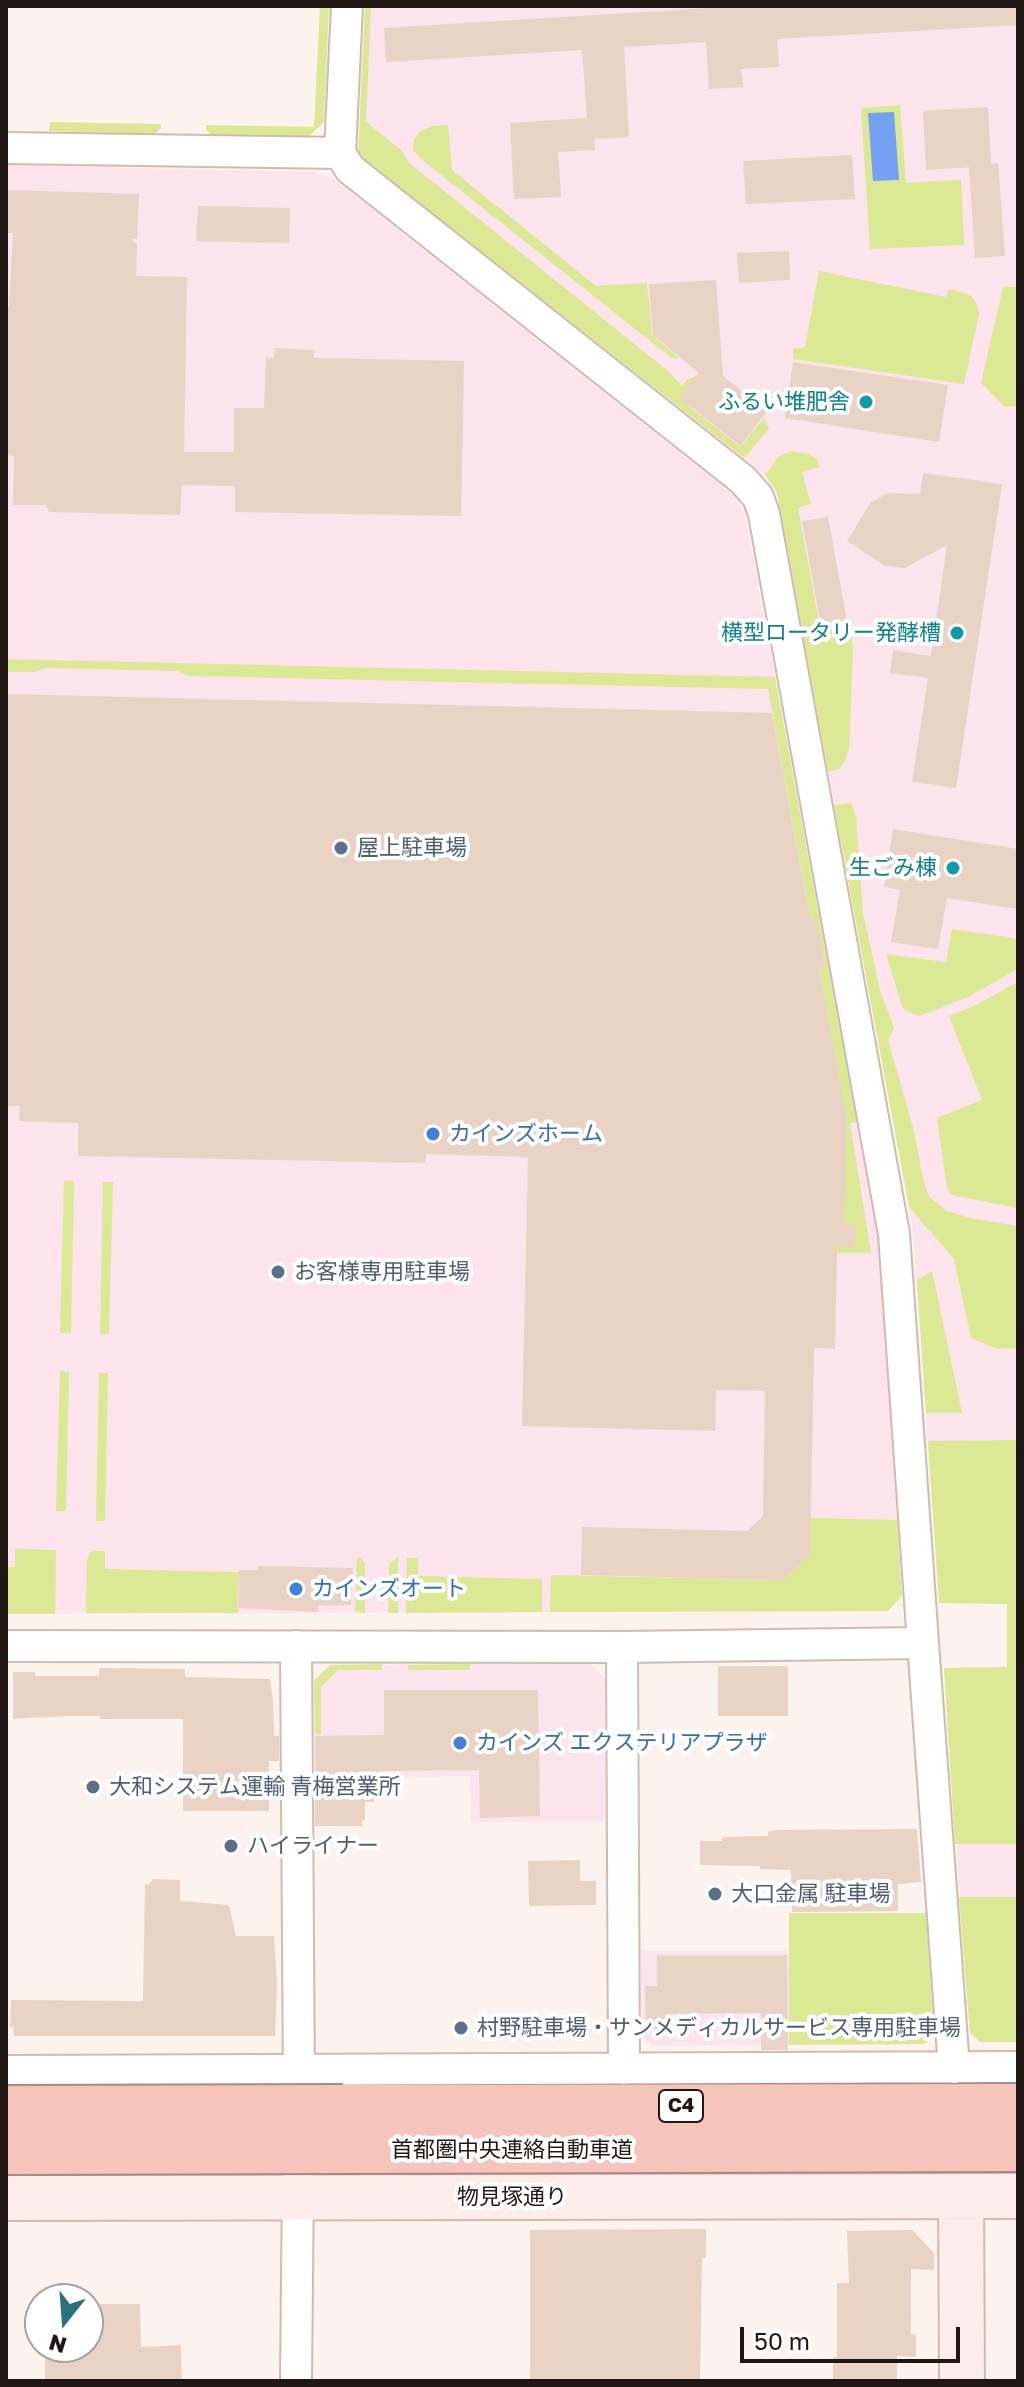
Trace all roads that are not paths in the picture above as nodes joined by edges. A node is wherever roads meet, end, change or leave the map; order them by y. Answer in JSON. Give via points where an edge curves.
{"nodes":[{"id":1,"x":347,"y":6,"type":"edge"},
{"id":2,"x":6,"y":148,"type":"edge"},
{"id":3,"x":340,"y":153,"type":"junction"},
{"id":4,"x":923,"y":1643,"type":"junction"},
{"id":5,"x":6,"y":1646,"type":"edge"},
{"id":6,"x":296,"y":1646,"type":"junction"},
{"id":7,"x":622,"y":1647,"type":"junction"},
{"id":8,"x":1018,"y":2067,"type":"edge"},
{"id":9,"x":954,"y":2068,"type":"junction"},
{"id":10,"x":624,"y":2069,"type":"junction"},
{"id":11,"x":299,"y":2070,"type":"junction"},
{"id":12,"x":6,"y":2071,"type":"edge"},
{"id":13,"x":1018,"y":2106,"type":"edge"},
{"id":14,"x":6,"y":2108,"type":"edge"},
{"id":15,"x":1018,"y":2149,"type":"edge"},
{"id":16,"x":6,"y":2152,"type":"edge"},
{"id":17,"x":961,"y":2196,"type":"junction"},
{"id":18,"x":1018,"y":2196,"type":"edge"},
{"id":19,"x":298,"y":2197,"type":"junction"},
{"id":20,"x":6,"y":2198,"type":"edge"},
{"id":21,"x":296,"y":2381,"type":"edge"},
{"id":22,"x":962,"y":2381,"type":"edge"}],
"edges":[{"from":1,"to":3,"type":"street"},
{"from":2,"to":3,"type":"street"},
{"from":3,"to":4,"type":"street","via":[[350,169],[758,497],[894,1234]]},
{"from":4,"to":7,"type":"street"},
{"from":4,"to":9,"type":"street"},
{"from":5,"to":6,"type":"street"},
{"from":6,"to":7,"type":"street"},
{"from":6,"to":11,"type":"street"},
{"from":7,"to":10,"type":"street"},
{"from":8,"to":9,"type":"street"},
{"from":9,"to":10,"type":"street"},
{"from":10,"to":11,"type":"street"},
{"from":11,"to":12,"type":"street"},
{"from":11,"to":19,"type":"street"},
{"from":13,"to":14,"type":"highway","name":"首都圏中央連絡自動車道","number":"C4","bridge":true},
{"from":15,"to":16,"type":"highway","name":"首都圏中央連絡自動車道","number":"C4","bridge":true},
{"from":17,"to":18,"type":"street","name":"物見塚通り"},
{"from":17,"to":19,"type":"street","name":"物見塚通り"},
{"from":17,"to":22,"type":"street"},
{"from":19,"to":20,"type":"street","name":"物見塚通り"},
{"from":19,"to":21,"type":"street"}]}
